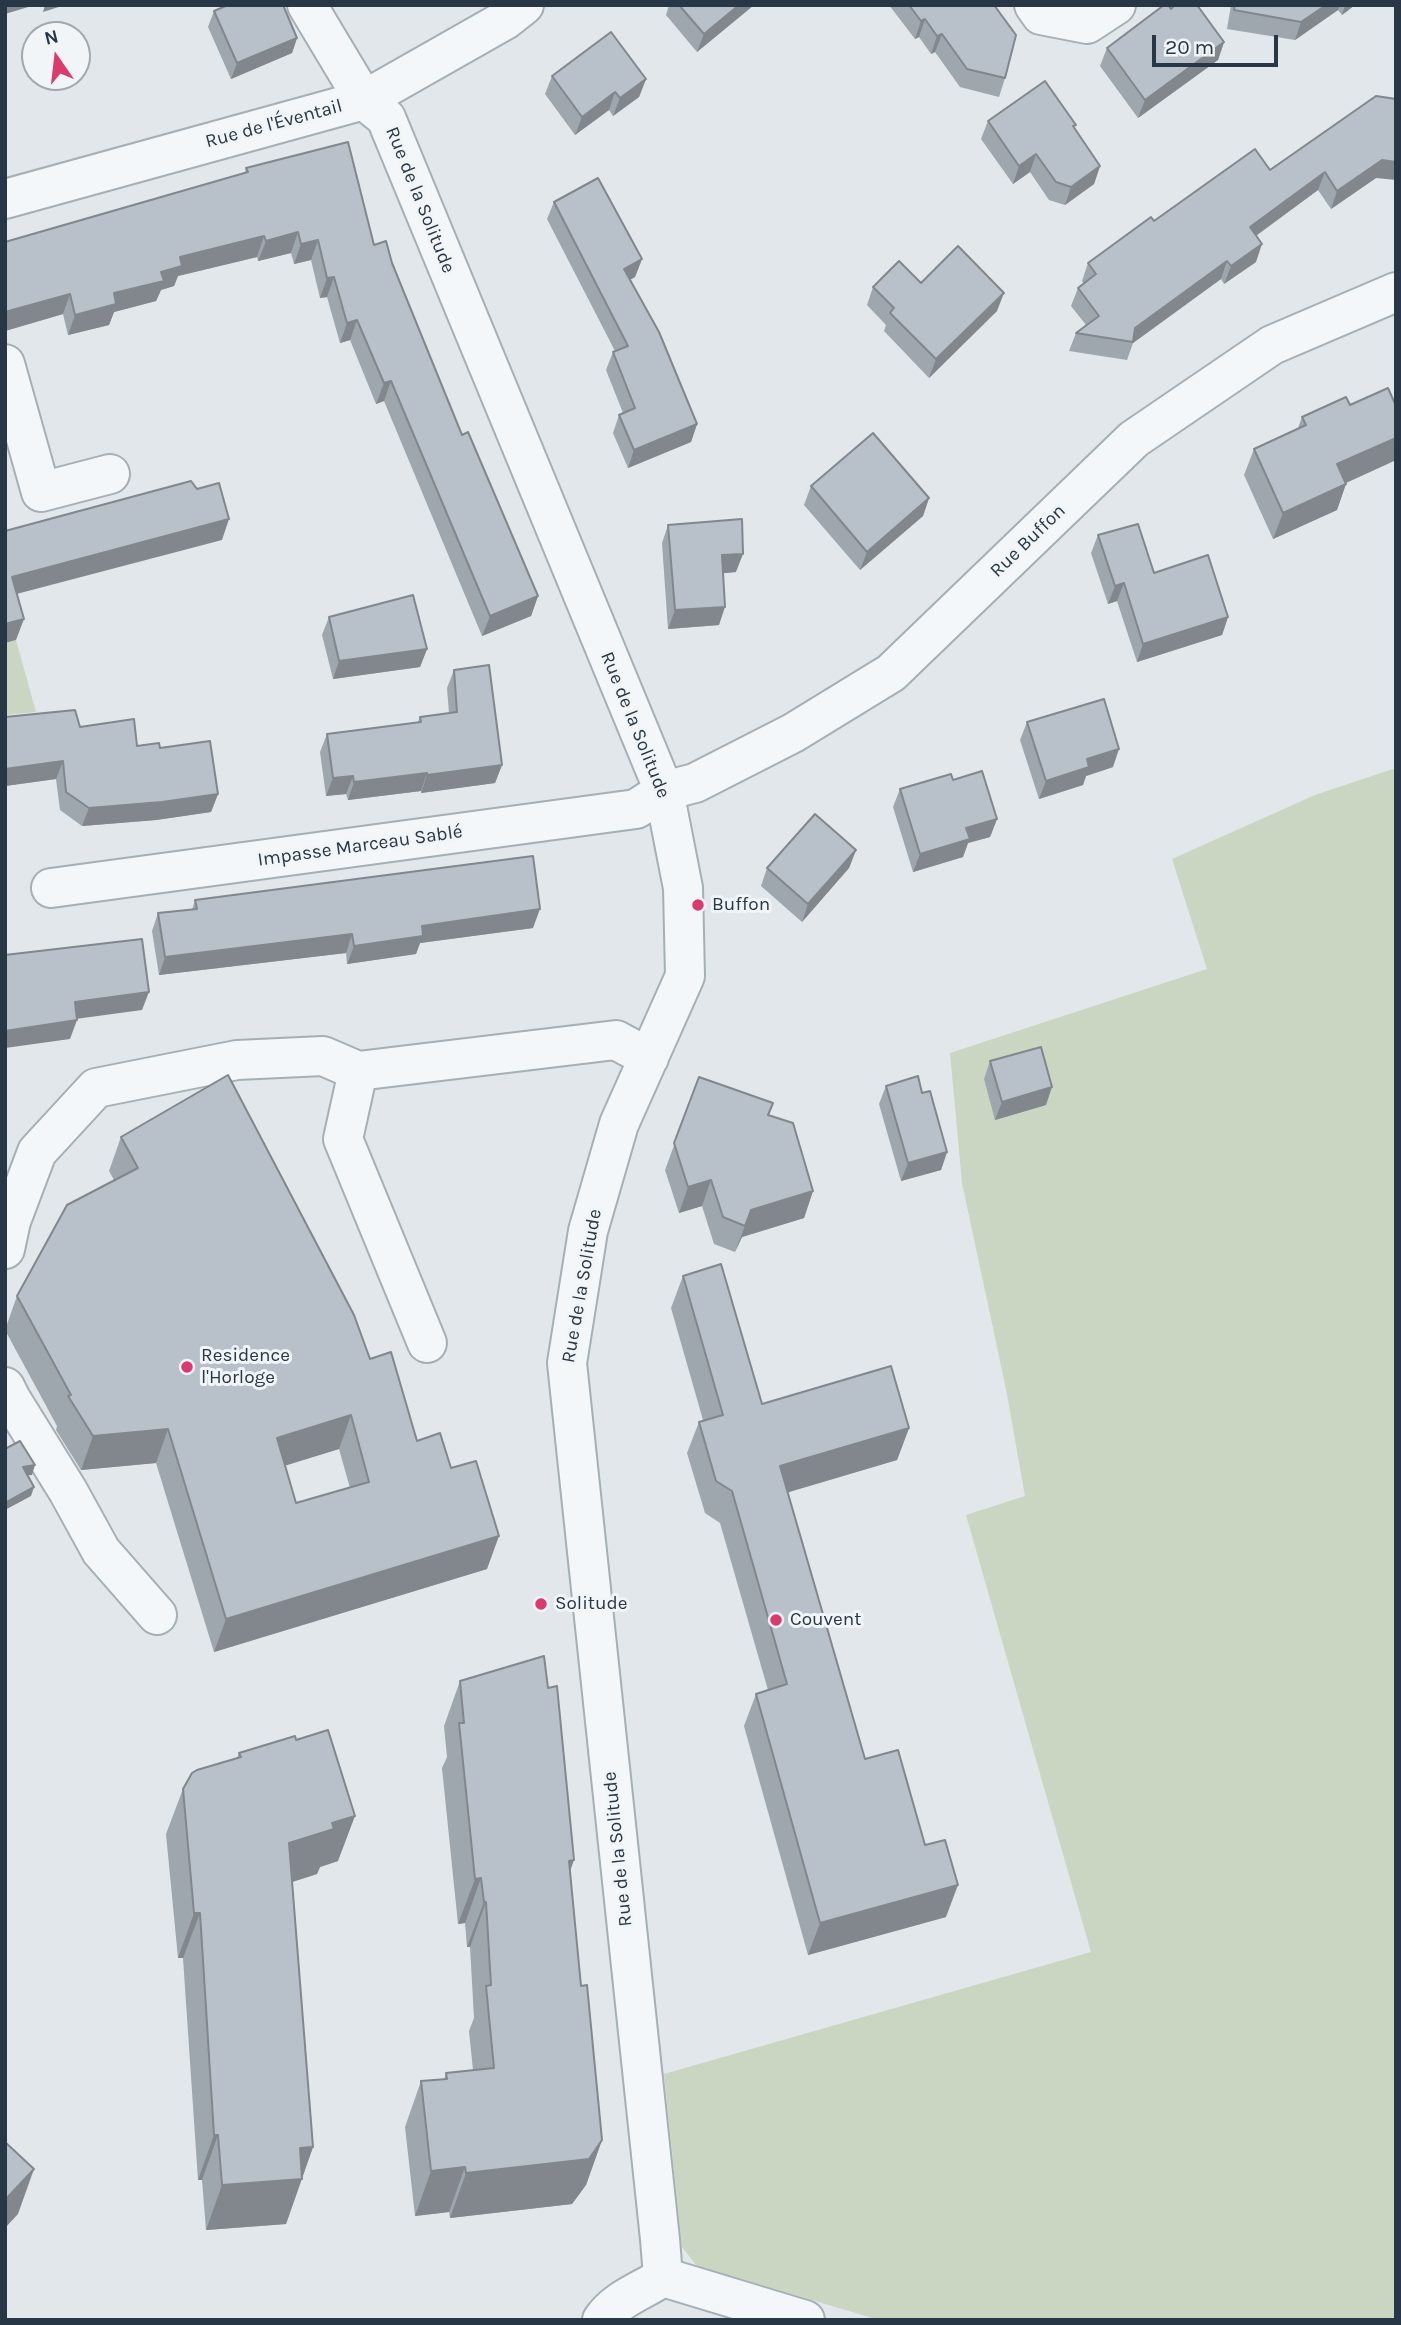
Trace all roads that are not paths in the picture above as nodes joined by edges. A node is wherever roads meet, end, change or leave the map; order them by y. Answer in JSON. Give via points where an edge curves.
{"nodes":[{"id":1,"x":307,"y":5,"type":"edge"},
{"id":2,"x":524,"y":5,"type":"edge"},
{"id":3,"x":1034,"y":5,"type":"edge"},
{"id":4,"x":1116,"y":5,"type":"edge"},
{"id":5,"x":363,"y":100,"type":"junction"},
{"id":6,"x":5,"y":199,"type":"edge"},
{"id":7,"x":1396,"y":292,"type":"edge"},
{"id":8,"x":5,"y":364,"type":"edge"},
{"id":9,"x":110,"y":474,"type":"dead end"},
{"id":10,"x":664,"y":791,"type":"junction"},
{"id":11,"x":51,"y":888,"type":"dead end"},
{"id":12,"x":649,"y":1058,"type":"junction"},
{"id":13,"x":358,"y":1071,"type":"junction"},
{"id":14,"x":5,"y":1249,"type":"edge"},
{"id":15,"x":427,"y":1343,"type":"dead end"},
{"id":16,"x":5,"y":1387,"type":"edge"},
{"id":17,"x":157,"y":1615,"type":"dead end"},
{"id":18,"x":663,"y":2277,"type":"junction"},
{"id":19,"x":602,"y":2319,"type":"edge"},
{"id":20,"x":806,"y":2320,"type":"edge"}],
"edges":[{"from":1,"to":5,"type":"street","name":"Rue de la Solitude"},
{"from":2,"to":5,"type":"street","name":"Rue de l'Éventail"},
{"from":3,"to":4,"type":"street","via":[[1041,15],[1087,24]]},
{"from":5,"to":6,"type":"street","name":"Rue de l'Éventail"},
{"from":5,"to":10,"type":"street","name":"Rue de la Solitude","via":[[386,118]]},
{"from":7,"to":10,"type":"street","name":"Rue Buffon","via":[[1272,345],[1134,439],[891,673],[793,733],[695,783]]},
{"from":8,"to":9,"type":"street","via":[[40,492]]},
{"from":10,"to":11,"type":"street","name":"Impasse Marceau Sablé","via":[[636,809]]},
{"from":10,"to":12,"type":"street","name":"Rue de la Solitude","via":[[683,888],[685,976]]},
{"from":12,"to":13,"type":"street","via":[[616,1040]]},
{"from":12,"to":18,"type":"street","name":"Rue de la Solitude","via":[[619,1124],[587,1231],[567,1363]]},
{"from":13,"to":14,"type":"street","via":[[323,1056],[237,1060],[96,1088],[37,1152]]},
{"from":13,"to":15,"type":"street","via":[[343,1139]]},
{"from":16,"to":17,"type":"street","via":[[101,1551]]},
{"from":18,"to":19,"type":"street","via":[[612,2306]]},
{"from":18,"to":20,"type":"street"}]}
